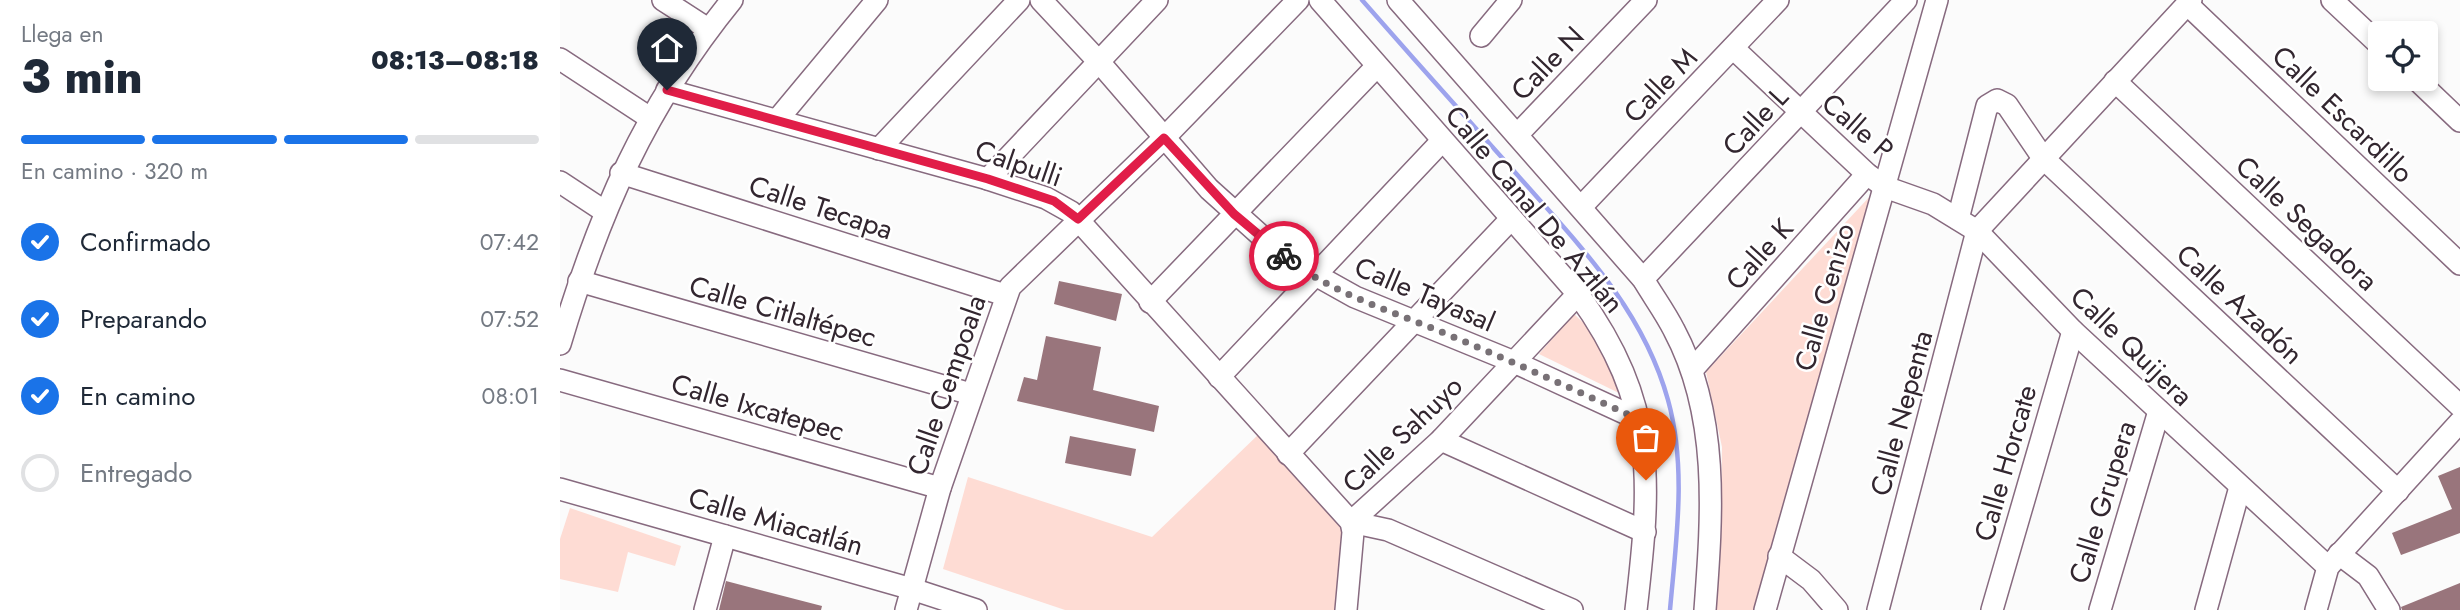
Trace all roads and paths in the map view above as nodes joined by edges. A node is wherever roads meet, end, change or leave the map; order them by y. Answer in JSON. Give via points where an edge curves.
{"nodes":[{"id":1,"x":663,"y":0,"type":"edge"},
{"id":2,"x":732,"y":0,"type":"edge"},
{"id":3,"x":877,"y":0,"type":"edge"},
{"id":4,"x":1019,"y":0,"type":"edge"},
{"id":5,"x":1041,"y":0,"type":"edge"},
{"id":6,"x":1157,"y":0,"type":"edge"},
{"id":7,"x":1298,"y":0,"type":"edge"},
{"id":8,"x":1320,"y":0,"type":"edge"},
{"id":9,"x":1398,"y":0,"type":"edge"},
{"id":10,"x":1646,"y":0,"type":"edge"},
{"id":11,"x":1778,"y":0,"type":"edge"},
{"id":12,"x":1906,"y":0,"type":"edge"},
{"id":13,"x":1937,"y":0,"type":"edge"},
{"id":14,"x":2332,"y":0,"type":"edge"},
{"id":15,"x":2189,"y":2,"type":"edge"},
{"id":16,"x":1496,"y":5,"type":"edge"},
{"id":17,"x":708,"y":29,"type":"junction"},
{"id":18,"x":2368,"y":34,"type":"edge"},
{"id":19,"x":1481,"y":37,"type":"dead end"},
{"id":20,"x":1733,"y":48,"type":"junction"},
{"id":21,"x":560,"y":59,"type":"edge"},
{"id":22,"x":1100,"y":62,"type":"junction"},
{"id":23,"x":1377,"y":66,"type":"junction"},
{"id":24,"x":2115,"y":81,"type":"junction"},
{"id":25,"x":667,"y":90,"type":"junction"},
{"id":26,"x":2429,"y":91,"type":"edge"},
{"id":27,"x":1800,"y":113,"type":"junction"},
{"id":28,"x":650,"y":118,"type":"junction"},
{"id":29,"x":778,"y":120,"type":"junction"},
{"id":30,"x":2460,"y":121,"type":"edge"},
{"id":31,"x":1517,"y":135,"type":"junction"},
{"id":32,"x":1164,"y":138,"type":"junction"},
{"id":33,"x":1441,"y":142,"type":"junction"},
{"id":34,"x":879,"y":149,"type":"junction"},
{"id":35,"x":2043,"y":158,"type":"junction"},
{"id":36,"x":621,"y":173,"type":"junction"},
{"id":37,"x":1867,"y":174,"type":"junction"},
{"id":38,"x":988,"y":179,"type":"junction"},
{"id":39,"x":560,"y":181,"type":"edge"},
{"id":40,"x":1885,"y":187,"type":"junction"},
{"id":41,"x":1581,"y":208,"type":"junction"},
{"id":42,"x":604,"y":211,"type":"junction"},
{"id":43,"x":1234,"y":214,"type":"junction"},
{"id":44,"x":1078,"y":219,"type":"junction"},
{"id":45,"x":1511,"y":219,"type":"junction"},
{"id":46,"x":1958,"y":219,"type":"junction"},
{"id":47,"x":1977,"y":231,"type":"junction"},
{"id":48,"x":2460,"y":264,"type":"edge"},
{"id":49,"x":1315,"y":277,"type":"junction"},
{"id":50,"x":1643,"y":279,"type":"junction"},
{"id":51,"x":579,"y":281,"type":"junction"},
{"id":52,"x":1578,"y":294,"type":"junction"},
{"id":53,"x":1005,"y":295,"type":"junction"},
{"id":54,"x":1150,"y":302,"type":"junction"},
{"id":55,"x":1415,"y":321,"type":"junction"},
{"id":56,"x":2073,"y":331,"type":"junction"},
{"id":57,"x":560,"y":344,"type":"edge"},
{"id":58,"x":1514,"y":362,"type":"junction"},
{"id":59,"x":1692,"y":370,"type":"junction"},
{"id":60,"x":1219,"y":377,"type":"junction"},
{"id":61,"x":560,"y":380,"type":"edge"},
{"id":62,"x":971,"y":394,"type":"junction"},
{"id":63,"x":2460,"y":406,"type":"edge"},
{"id":64,"x":2159,"y":411,"type":"junction"},
{"id":65,"x":1640,"y":420,"type":"junction"},
{"id":66,"x":2460,"y":422,"type":"edge"},
{"id":67,"x":1441,"y":440,"type":"junction"},
{"id":68,"x":1288,"y":454,"type":"junction"},
{"id":69,"x":2240,"y":487,"type":"junction"},
{"id":70,"x":940,"y":488,"type":"junction"},
{"id":71,"x":560,"y":489,"type":"edge"},
{"id":72,"x":2398,"y":491,"type":"junction"},
{"id":73,"x":1351,"y":522,"type":"junction"},
{"id":74,"x":1645,"y":532,"type":"junction"},
{"id":75,"x":725,"y":536,"type":"junction"},
{"id":76,"x":1779,"y":556,"type":"junction"},
{"id":77,"x":2334,"y":560,"type":"junction"},
{"id":78,"x":912,"y":589,"type":"junction"},
{"id":79,"x":705,"y":610,"type":"edge"},
{"id":80,"x":906,"y":610,"type":"edge"},
{"id":81,"x":976,"y":610,"type":"edge"},
{"id":82,"x":1346,"y":610,"type":"edge"},
{"id":83,"x":1572,"y":610,"type":"edge"},
{"id":84,"x":1636,"y":610,"type":"edge"},
{"id":85,"x":1705,"y":610,"type":"edge"},
{"id":86,"x":1765,"y":610,"type":"edge"},
{"id":87,"x":1837,"y":610,"type":"edge"},
{"id":88,"x":1878,"y":610,"type":"edge"},
{"id":89,"x":1992,"y":610,"type":"edge"},
{"id":90,"x":2100,"y":610,"type":"edge"},
{"id":91,"x":2206,"y":610,"type":"edge"},
{"id":92,"x":2316,"y":610,"type":"edge"},
{"id":93,"x":2389,"y":610,"type":"edge"}],
"edges":[{"from":1,"to":17,"type":"street"},
{"from":2,"to":17,"type":"street"},
{"from":3,"to":29,"type":"street"},
{"from":4,"to":34,"type":"street"},
{"from":5,"to":22,"type":"street","name":"Calle Tayasal"},
{"from":6,"to":22,"type":"street"},
{"from":7,"to":32,"type":"street","name":"Calle Cempoala"},
{"from":8,"to":23,"type":"street","name":"Calle Canal De Aztlán"},
{"from":9,"to":31,"type":"street","name":"Calle Canal De Aztlán"},
{"from":10,"to":31,"type":"street","name":"Calle N"},
{"from":11,"to":20,"type":"street","name":"Calle M"},
{"from":12,"to":27,"type":"street","name":"Calle L"},
{"from":13,"to":40,"type":"street","name":"Calle Cenizo"},
{"from":14,"to":18,"type":"street"},
{"from":15,"to":24,"type":"street"},
{"from":15,"to":48,"type":"street","name":"Calle Escardillo"},
{"from":16,"to":19,"type":"street"},
{"from":17,"to":25,"type":"street"},
{"from":20,"to":27,"type":"street","name":"Calle P"},
{"from":20,"to":41,"type":"street","name":"Calle M"},
{"from":21,"to":28,"type":"street"},
{"from":22,"to":32,"type":"street","name":"Calle Tayasal"},
{"from":22,"to":38,"type":"street"},
{"from":23,"to":33,"type":"street","name":"Calle Canal De Aztlán"},
{"from":23,"to":43,"type":"street"},
{"from":24,"to":35,"type":"street"},
{"from":24,"to":63,"type":"street","name":"Calle Segadora"},
{"from":25,"to":28,"type":"street"},
{"from":25,"to":29,"type":"street","name":"Calpulli"},
{"from":26,"to":30,"type":"street"},
{"from":27,"to":37,"type":"street","name":"Calle P"},
{"from":27,"to":50,"type":"street","name":"Calle L"},
{"from":28,"to":36,"type":"street"},
{"from":29,"to":34,"type":"street","name":"Calpulli"},
{"from":31,"to":41,"type":"street","name":"Calle Canal De Aztlán"},
{"from":32,"to":43,"type":"street","name":"Calle Tayasal"},
{"from":32,"to":44,"type":"street","name":"Calle Cempoala"},
{"from":33,"to":45,"type":"street","name":"Calle Canal De Aztlán"},
{"from":33,"to":49,"type":"street"},
{"from":34,"to":38,"type":"street","name":"Calpulli"},
{"from":35,"to":46,"type":"street","name":"Calle Azadón","via":[[2007,105],[1997,100],[1987,106]]},
{"from":35,"to":47,"type":"street"},
{"from":35,"to":72,"type":"street","name":"Calle Azadón"},
{"from":36,"to":42,"type":"street"},
{"from":36,"to":53,"type":"street","name":"Calle Tecapa"},
{"from":37,"to":40,"type":"street","name":"Calle P"},
{"from":37,"to":59,"type":"street","name":"Calle K"},
{"from":38,"to":44,"type":"street","name":"Calpulli","via":[[1054,201]]},
{"from":39,"to":42,"type":"street"},
{"from":40,"to":46,"type":"street","name":"Calle Quijera","via":[[1933,204]]},
{"from":40,"to":76,"type":"street","name":"Calle Cenizo"},
{"from":41,"to":50,"type":"street","name":"Calle Canal De Aztlán"},
{"from":42,"to":51,"type":"street"},
{"from":43,"to":49,"type":"street","name":"Calle Tayasal"},
{"from":43,"to":54,"type":"street"},
{"from":44,"to":53,"type":"street","name":"Calle Cempoala"},
{"from":44,"to":54,"type":"street","name":"Calpulli"},
{"from":45,"to":52,"type":"street","name":"Calle Canal De Aztlán"},
{"from":45,"to":55,"type":"street"},
{"from":46,"to":47,"type":"street","name":"Calle Quijera"},
{"from":47,"to":56,"type":"street","name":"Calle Quijera"},
{"from":47,"to":88,"type":"street","name":"Calle Nepenta"},
{"from":49,"to":55,"type":"street","name":"Calle Tayasal"},
{"from":49,"to":60,"type":"street"},
{"from":50,"to":59,"type":"street","name":"Calle Canal De Aztlán","via":[[1674,329]]},
{"from":51,"to":57,"type":"street"},
{"from":51,"to":62,"type":"street","name":"Calle Citlaltépec"},
{"from":52,"to":58,"type":"street","name":"Calle Sahuyo"},
{"from":52,"to":65,"type":"street","name":"Calle Canal De Aztlán","via":[[1612,345]]},
{"from":53,"to":62,"type":"street","name":"Calle Cempoala"},
{"from":54,"to":60,"type":"street","name":"Calpulli"},
{"from":55,"to":58,"type":"street","name":"Calle Tayasal"},
{"from":55,"to":68,"type":"street"},
{"from":56,"to":64,"type":"street","name":"Calle Quijera"},
{"from":56,"to":89,"type":"street","name":"Calle Horcate"},
{"from":58,"to":65,"type":"street","name":"Calle Tayasal"},
{"from":58,"to":67,"type":"street","name":"Calle Sahuyo"},
{"from":59,"to":85,"type":"street","name":"Calle Canal De Aztlán","via":[[1710,463]]},
{"from":60,"to":68,"type":"street","name":"Calpulli"},
{"from":61,"to":70,"type":"street","name":"Calle Ixcatepec"},
{"from":62,"to":70,"type":"street","name":"Calle Cempoala"},
{"from":64,"to":69,"type":"street","name":"Calle Quijera"},
{"from":64,"to":90,"type":"street","name":"Calle Grupera"},
{"from":65,"to":74,"type":"street","name":"Calle Canal De Aztlán","via":[[1647,496]]},
{"from":66,"to":72,"type":"street"},
{"from":67,"to":73,"type":"street","name":"Calle Sahuyo"},
{"from":67,"to":74,"type":"street"},
{"from":68,"to":73,"type":"street","name":"Calpulli"},
{"from":69,"to":77,"type":"street","name":"Calle Quijera"},
{"from":69,"to":91,"type":"street"},
{"from":70,"to":78,"type":"street","name":"Calle Cempoala"},
{"from":71,"to":75,"type":"street","name":"Calle Miacatlán"},
{"from":72,"to":77,"type":"street"},
{"from":73,"to":82,"type":"street"},
{"from":73,"to":83,"type":"street","via":[[1388,530]]},
{"from":74,"to":84,"type":"street","name":"Calle Canal De Aztlán"},
{"from":75,"to":78,"type":"street","name":"Calle Miacatlán"},
{"from":75,"to":79,"type":"street"},
{"from":76,"to":86,"type":"street","name":"Calle Cenizo"},
{"from":76,"to":87,"type":"street","via":[[1811,580]]},
{"from":77,"to":92,"type":"street"},
{"from":77,"to":93,"type":"street","name":"Calle Quijera","via":[[2368,576]]},
{"from":78,"to":80,"type":"street","name":"Calle Cempoala"},
{"from":78,"to":81,"type":"street","name":"Calle Miacatlán"}]}
